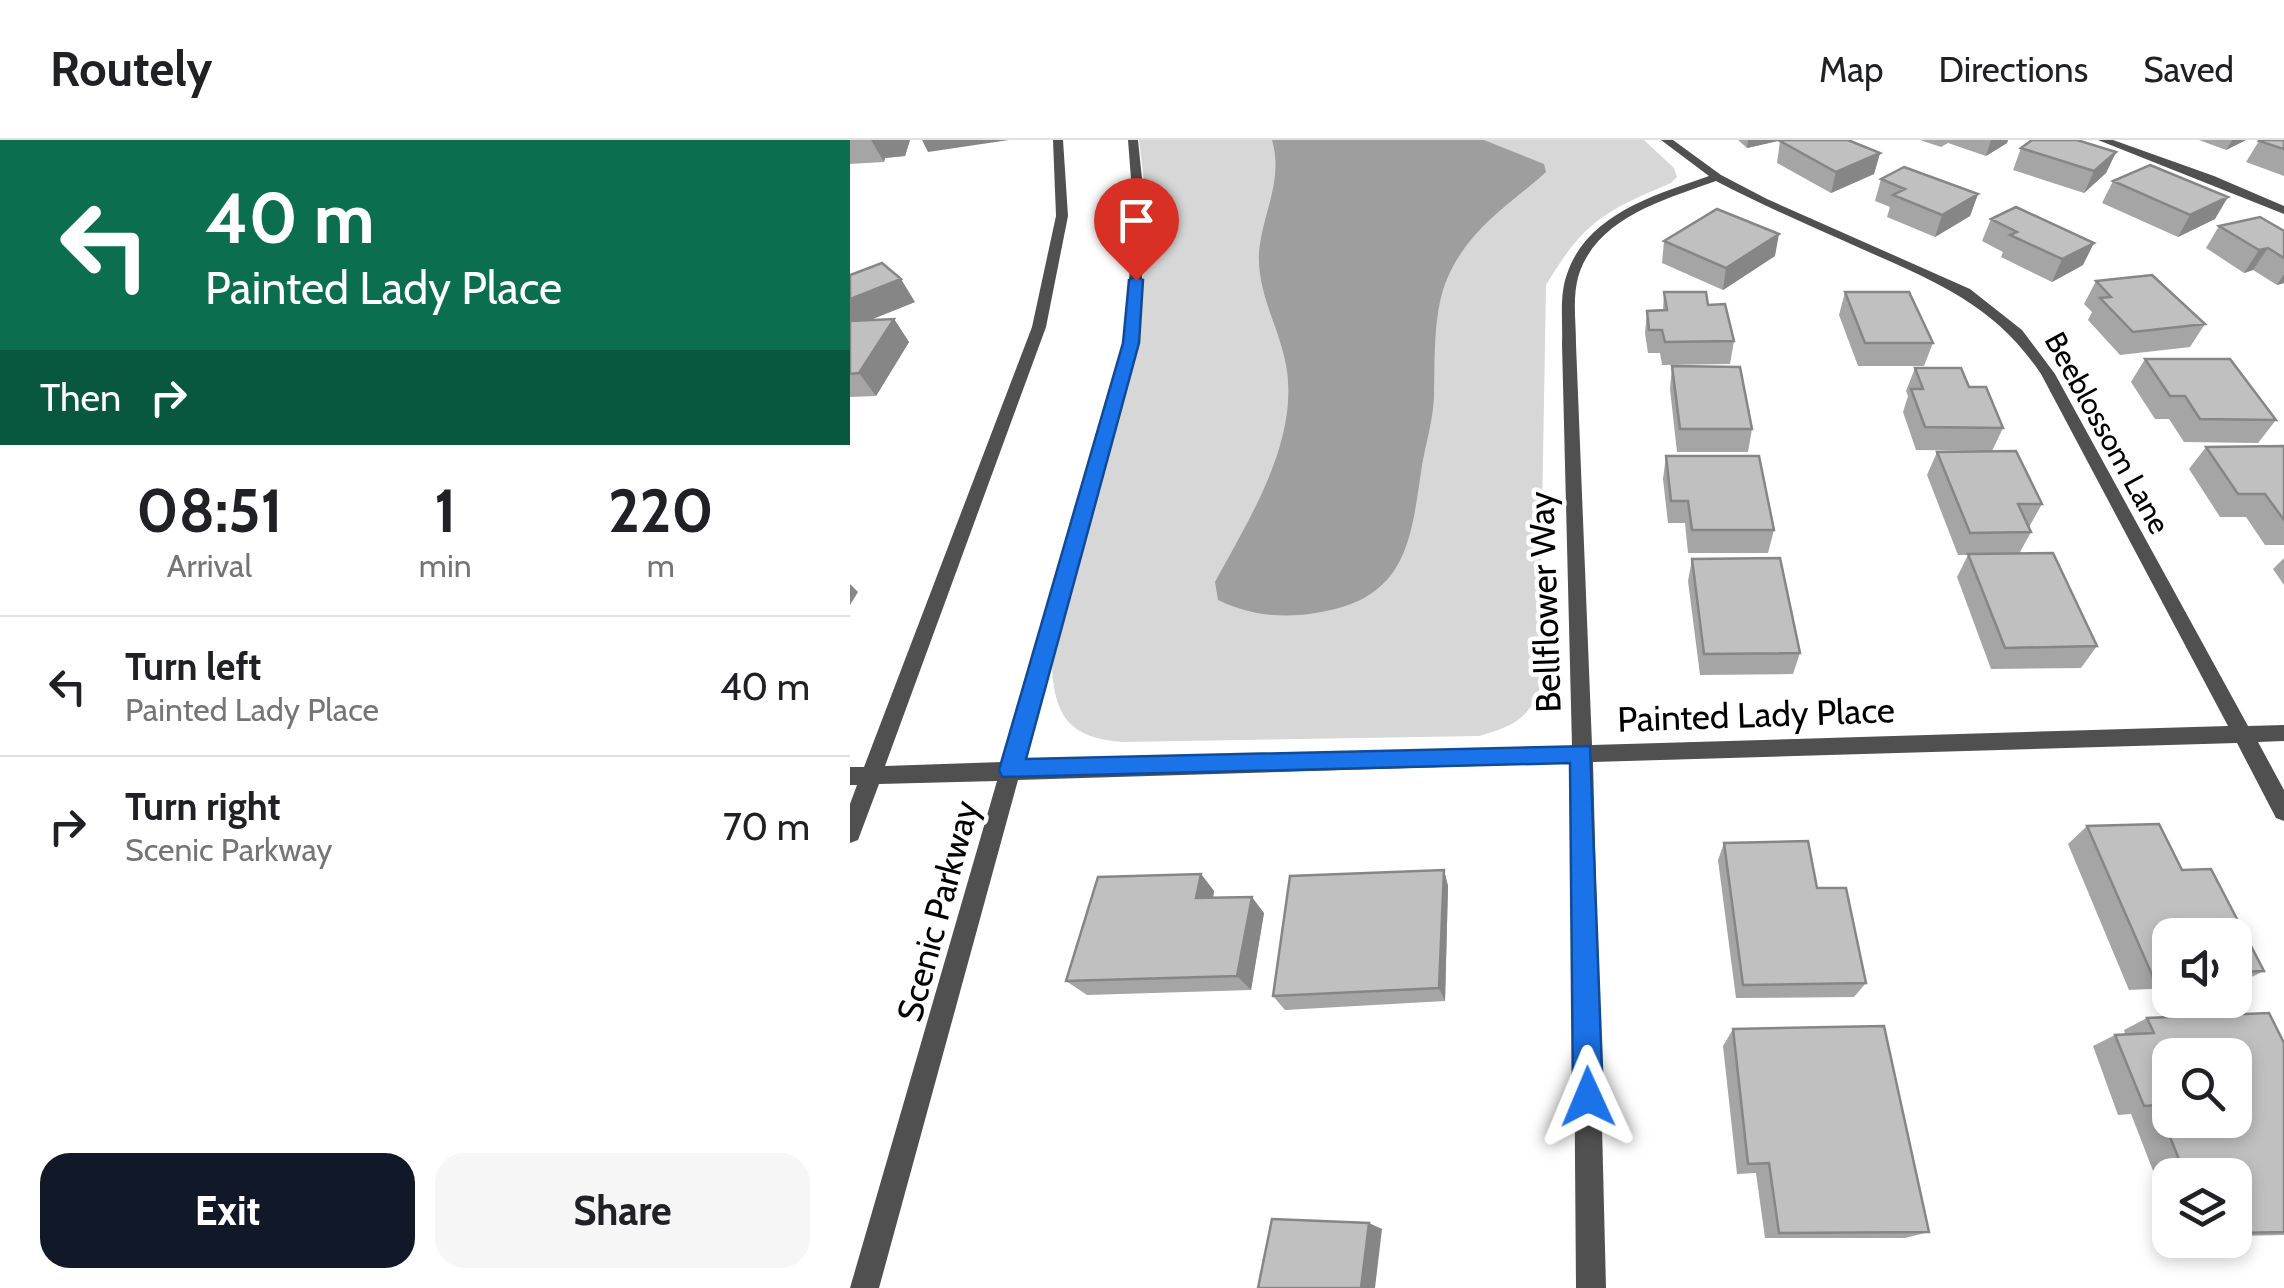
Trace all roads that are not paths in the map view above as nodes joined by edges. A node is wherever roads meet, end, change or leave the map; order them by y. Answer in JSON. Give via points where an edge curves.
{"nodes":[{"id":1,"x":1058,"y":140,"type":"edge"},
{"id":2,"x":1132,"y":140,"type":"edge"},
{"id":3,"x":1666,"y":140,"type":"edge"},
{"id":4,"x":2103,"y":140,"type":"edge"},
{"id":5,"x":1717,"y":177,"type":"junction"},
{"id":6,"x":2284,"y":210,"type":"edge"},
{"id":7,"x":2284,"y":733,"type":"edge"},
{"id":8,"x":2240,"y":734,"type":"junction"},
{"id":9,"x":1582,"y":753,"type":"junction"},
{"id":10,"x":1011,"y":770,"type":"junction"},
{"id":11,"x":860,"y":776,"type":"edge"},
{"id":12,"x":2284,"y":811,"type":"edge"},
{"id":13,"x":850,"y":832,"type":"edge"},
{"id":14,"x":864,"y":1288,"type":"edge"},
{"id":15,"x":1591,"y":1288,"type":"edge"}],
"edges":[{"from":1,"to":11,"type":"street","via":[[1062,216],[1039,327]]},
{"from":2,"to":10,"type":"street","name":"Scenic Parkway","via":[[1140,217],[1131,343]]},
{"from":3,"to":5,"type":"street","name":"Beeblossom Lane"},
{"from":4,"to":6,"type":"street"},
{"from":5,"to":8,"type":"street","name":"Beeblossom Lane","via":[[1950,283],[2012,326],[2048,374]]},
{"from":5,"to":9,"type":"street","name":"Bellflower Way","via":[[1610,225],[1584,252],[1571,279]]},
{"from":7,"to":8,"type":"street","name":"Painted Lady Place"},
{"from":8,"to":9,"type":"street","name":"Painted Lady Place"},
{"from":8,"to":12,"type":"street","name":"Beeblossom Lane"},
{"from":9,"to":10,"type":"street","name":"Painted Lady Place"},
{"from":9,"to":15,"type":"street","name":"Bellflower Way"},
{"from":10,"to":11,"type":"street","name":"Painted Lady Place"},
{"from":10,"to":14,"type":"street","name":"Scenic Parkway"},
{"from":11,"to":13,"type":"street"}]}
